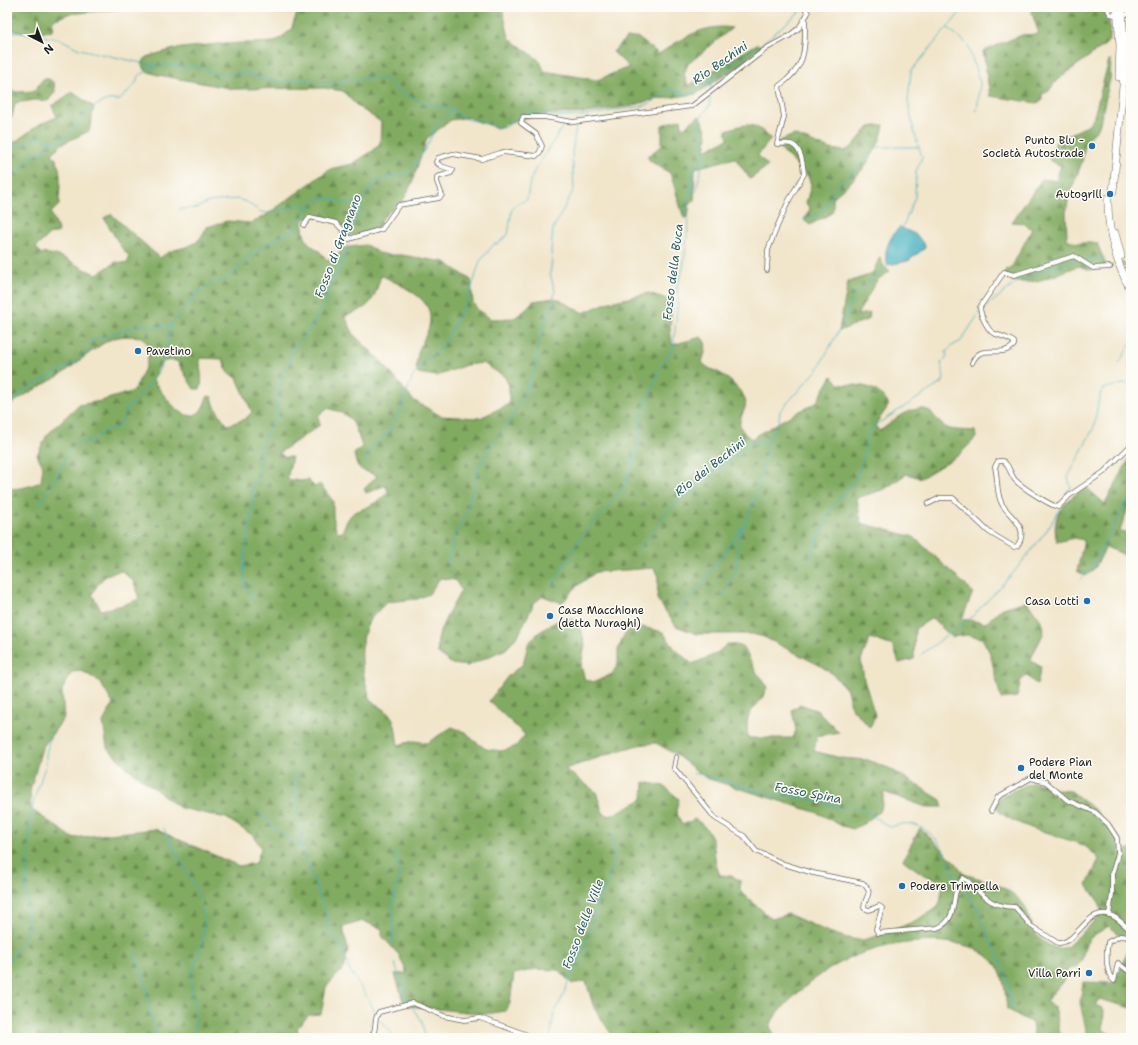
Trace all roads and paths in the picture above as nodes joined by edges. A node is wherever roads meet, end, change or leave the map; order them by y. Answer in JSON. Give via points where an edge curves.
{"nodes":[{"id":1,"x":1107,"y":7,"type":"edge"},
{"id":2,"x":1117,"y":7,"type":"edge"},
{"id":3,"x":1122,"y":7,"type":"edge"},
{"id":4,"x":805,"y":8,"type":"edge"},
{"id":5,"x":1115,"y":15,"type":"dead end"},
{"id":6,"x":805,"y":20,"type":"junction"},
{"id":7,"x":1111,"y":195,"type":"junction"},
{"id":8,"x":304,"y":225,"type":"dead end"},
{"id":9,"x":1110,"y":267,"type":"tunnel mouth"},
{"id":10,"x":767,"y":270,"type":"dead end"},
{"id":11,"x":1131,"y":280,"type":"edge"},
{"id":12,"x":1131,"y":291,"type":"edge"},
{"id":13,"x":972,"y":363,"type":"dead end"},
{"id":14,"x":1131,"y":445,"type":"edge"},
{"id":15,"x":928,"y":504,"type":"dead end"},
{"id":16,"x":676,"y":757,"type":"dead end"},
{"id":17,"x":991,"y":811,"type":"dead end"},
{"id":18,"x":1109,"y":914,"type":"junction"},
{"id":19,"x":1131,"y":931,"type":"edge"},
{"id":20,"x":1131,"y":937,"type":"edge"},
{"id":21,"x":1131,"y":973,"type":"edge"},
{"id":22,"x":369,"y":1038,"type":"edge"},
{"id":23,"x":531,"y":1038,"type":"edge"}],
"edges":[{"from":1,"to":5,"type":"street","via":[[1110,14]]},
{"from":2,"to":7,"type":"highway","via":[[1120,75]]},
{"from":3,"to":7,"type":"highway","via":[[1125,65]]},
{"from":4,"to":6,"type":"street","via":[[808,13]]},
{"from":6,"to":8,"type":"street","via":[[789,36],[768,48],[692,106],[573,122],[523,117],[521,123],[536,134],[542,146],[536,156],[503,152],[482,159],[444,155],[436,162],[453,170],[437,177],[436,182],[442,195],[439,198],[399,205],[379,231],[349,239],[341,227],[330,221],[310,218]]},
{"from":6,"to":10,"type":"street","via":[[803,60],[792,78],[780,86],[784,117],[778,144],[791,144],[795,147],[801,156],[804,174],[772,238],[768,250]]},
{"from":7,"to":11,"type":"highway","via":[[1117,240]]},
{"from":7,"to":12,"type":"highway","via":[[1109,220],[1113,246]]},
{"from":9,"to":13,"type":"street","via":[[1093,268],[1074,256],[1014,274],[1004,272],[980,307],[980,312],[993,332],[1009,338],[1014,345],[1004,351],[982,351],[974,357]]},
{"from":14,"to":15,"type":"street","via":[[1104,472],[1070,495],[1058,507],[1018,482],[1004,461],[998,462],[995,467],[1002,503],[1018,522],[1020,529],[1020,542],[1017,546],[990,532],[953,498],[940,498]]},
{"from":16,"to":18,"type":"street","via":[[674,768],[715,818],[744,836],[756,851],[806,871],[863,882],[870,894],[864,908],[882,908],[876,929],[878,933],[943,926],[951,919],[958,884],[963,878],[971,882],[985,897],[1002,907],[1016,908],[1030,926],[1058,943],[1070,939],[1084,924],[1100,914]]},
{"from":17,"to":18,"type":"street","via":[[998,797],[1031,778],[1046,782],[1066,800],[1095,812],[1108,824],[1116,838],[1118,853],[1112,874]]},
{"from":18,"to":19,"type":"street"},
{"from":20,"to":21,"type":"street","via":[[1120,936],[1108,942],[1107,962],[1110,976],[1114,981],[1118,964]]},
{"from":22,"to":23,"type":"street","via":[[375,1031],[377,1015],[380,1012],[413,1003],[458,1020],[483,1019]]}]}
